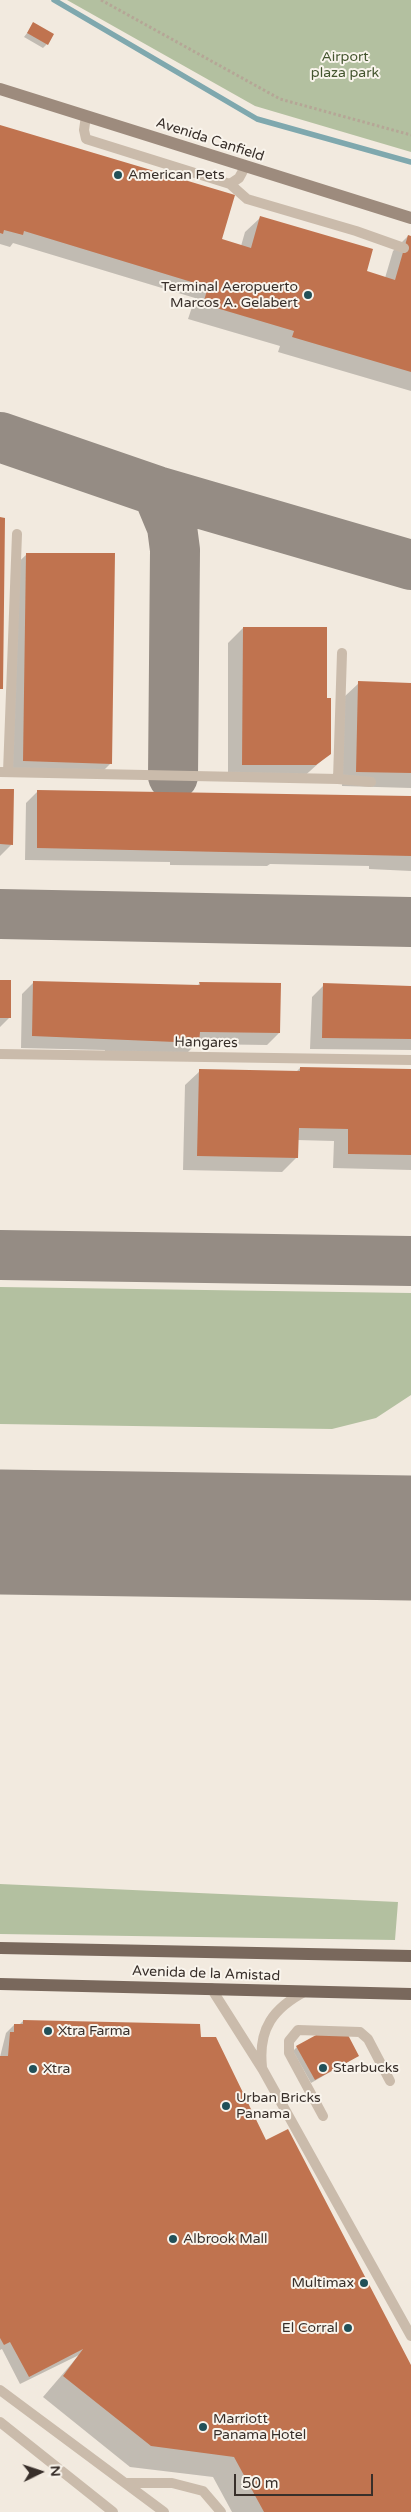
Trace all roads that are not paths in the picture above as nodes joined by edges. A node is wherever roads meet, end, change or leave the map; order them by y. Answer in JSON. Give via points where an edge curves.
{"nodes":[{"id":1,"x":0,"y":89,"type":"edge"},
{"id":2,"x":86,"y":116,"type":"junction"},
{"id":3,"x":244,"y":167,"type":"junction"},
{"id":4,"x":230,"y":184,"type":"junction"},
{"id":5,"x":411,"y":218,"type":"edge"},
{"id":6,"x":404,"y":248,"type":"dead end"},
{"id":7,"x":17,"y":534,"type":"dead end"},
{"id":8,"x":342,"y":653,"type":"dead end"},
{"id":9,"x":4,"y":772,"type":"edge"},
{"id":10,"x":338,"y":779,"type":"junction"},
{"id":11,"x":371,"y":782,"type":"dead end"},
{"id":12,"x":0,"y":1054,"type":"edge"},
{"id":13,"x":411,"y":1060,"type":"edge"},
{"id":14,"x":0,"y":1948,"type":"edge"},
{"id":15,"x":411,"y":1956,"type":"edge"},
{"id":16,"x":0,"y":1984,"type":"edge"},
{"id":17,"x":211,"y":1988,"type":"junction"},
{"id":18,"x":306,"y":1991,"type":"junction"},
{"id":19,"x":411,"y":1994,"type":"edge"},
{"id":20,"x":263,"y":2070,"type":"junction"},
{"id":21,"x":390,"y":2081,"type":"dead end"},
{"id":22,"x":323,"y":2116,"type":"dead end"},
{"id":23,"x":411,"y":2336,"type":"edge"},
{"id":24,"x":0,"y":2390,"type":"edge"},
{"id":25,"x":0,"y":2422,"type":"edge"},
{"id":26,"x":125,"y":2482,"type":"junction"},
{"id":27,"x":113,"y":2512,"type":"edge"},
{"id":28,"x":164,"y":2512,"type":"edge"},
{"id":29,"x":221,"y":2512,"type":"edge"}],
"edges":[{"from":1,"to":2,"type":"main road","name":"Avenida Canfield"},
{"from":2,"to":3,"type":"main road","name":"Avenida Canfield"},
{"from":2,"to":4,"type":"lane","via":[[86,140]]},
{"from":3,"to":4,"type":"lane","via":[[239,178]]},
{"from":3,"to":5,"type":"main road","name":"Avenida Canfield"},
{"from":4,"to":6,"type":"lane","via":[[247,199]]},
{"from":7,"to":9,"type":"lane"},
{"from":8,"to":10,"type":"lane"},
{"from":9,"to":10,"type":"lane"},
{"from":10,"to":11,"type":"lane"},
{"from":12,"to":13,"type":"lane","name":"Hangares"},
{"from":14,"to":15,"type":"main road","name":"Avenida de la Amistad"},
{"from":16,"to":17,"type":"main road","name":"Avenida de la Amistad"},
{"from":17,"to":18,"type":"main road","name":"Avenida de la Amistad"},
{"from":17,"to":20,"type":"lane"},
{"from":18,"to":19,"type":"main road","name":"Avenida de la Amistad"},
{"from":18,"to":20,"type":"lane","via":[[289,2000],[274,2014],[265,2031],[261,2051]]},
{"from":20,"to":23,"type":"lane"},
{"from":21,"to":22,"type":"lane","via":[[368,2039],[360,2032],[298,2030],[289,2041],[289,2053]]},
{"from":24,"to":26,"type":"lane"},
{"from":25,"to":27,"type":"lane"},
{"from":26,"to":28,"type":"lane"},
{"from":26,"to":29,"type":"lane","via":[[172,2484],[203,2491]]}]}
